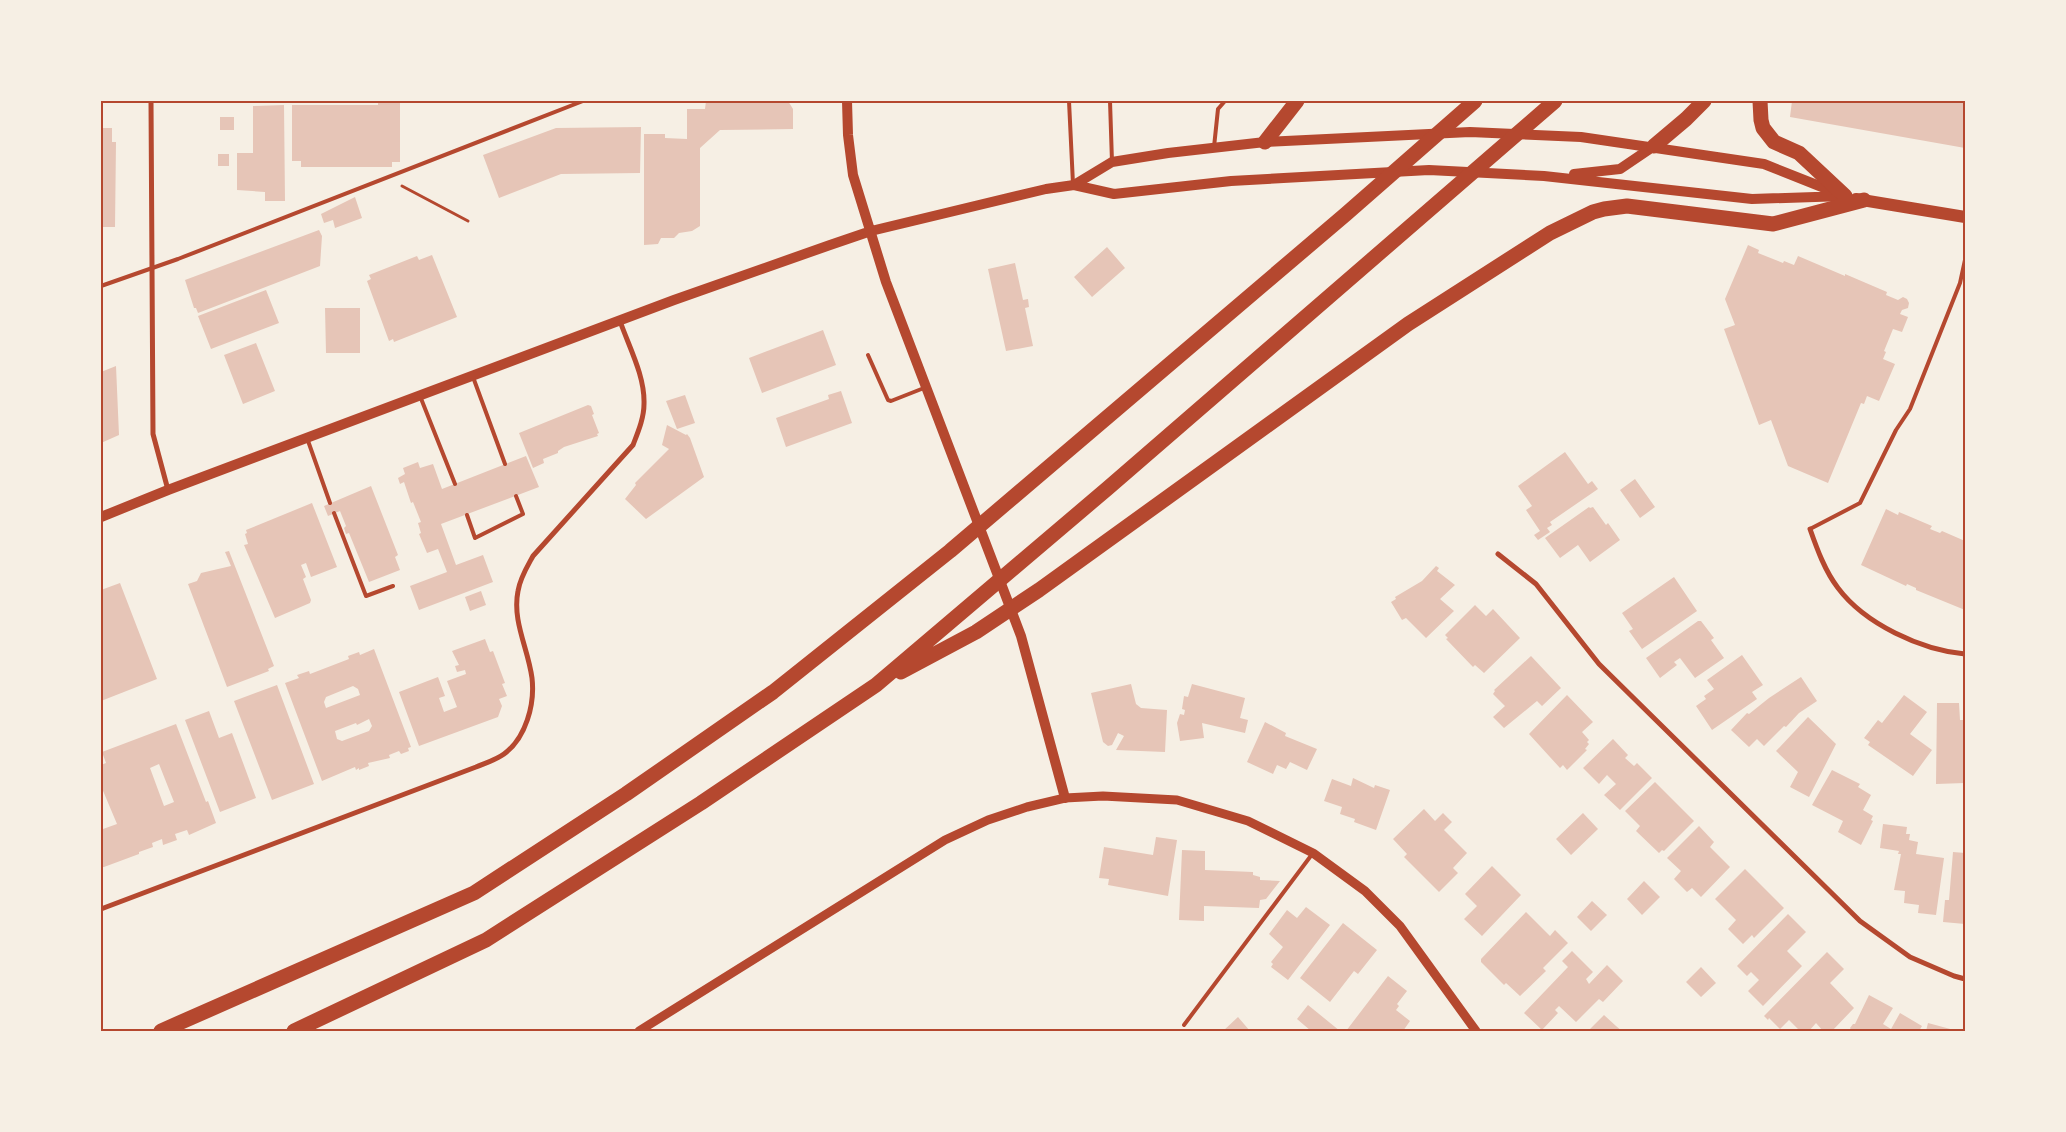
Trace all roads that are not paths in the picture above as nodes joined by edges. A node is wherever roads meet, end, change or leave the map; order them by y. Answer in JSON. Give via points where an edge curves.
{"nodes":[{"id":1,"x":151,"y":101,"type":"edge"},
{"id":2,"x":583,"y":101,"type":"edge"},
{"id":3,"x":847,"y":101,"type":"edge"},
{"id":4,"x":1069,"y":101,"type":"edge"},
{"id":5,"x":1110,"y":101,"type":"edge"},
{"id":6,"x":1224,"y":101,"type":"edge"},
{"id":7,"x":1297,"y":101,"type":"edge"},
{"id":8,"x":1475,"y":101,"type":"edge"},
{"id":9,"x":1555,"y":101,"type":"edge"},
{"id":10,"x":1704,"y":101,"type":"edge"},
{"id":11,"x":1760,"y":101,"type":"edge"},
{"id":12,"x":1264,"y":142,"type":"junction"},
{"id":13,"x":1654,"y":146,"type":"junction"},
{"id":14,"x":1214,"y":147,"type":"junction"},
{"id":15,"x":1112,"y":162,"type":"junction"},
{"id":16,"x":1544,"y":176,"type":"junction"},
{"id":17,"x":1074,"y":185,"type":"junction"},
{"id":18,"x":1845,"y":196,"type":"junction"},
{"id":19,"x":1864,"y":200,"type":"junction"},
{"id":20,"x":1965,"y":217,"type":"edge"},
{"id":21,"x":871,"y":232,"type":"junction"},
{"id":22,"x":1965,"y":260,"type":"edge"},
{"id":23,"x":151,"y":268,"type":"junction"},
{"id":24,"x":101,"y":286,"type":"edge"},
{"id":25,"x":620,"y":321,"type":"junction"},
{"id":26,"x":868,"y":354,"type":"dead end"},
{"id":27,"x":473,"y":376,"type":"junction"},
{"id":28,"x":926,"y":388,"type":"junction"},
{"id":29,"x":420,"y":396,"type":"junction"},
{"id":30,"x":307,"y":438,"type":"junction"},
{"id":31,"x":505,"y":464,"type":"dead end"},
{"id":32,"x":455,"y":484,"type":"dead end"},
{"id":33,"x":168,"y":490,"type":"junction"},
{"id":34,"x":516,"y":496,"type":"dead end"},
{"id":35,"x":330,"y":503,"type":"dead end"},
{"id":36,"x":334,"y":514,"type":"dead end"},
{"id":37,"x":467,"y":515,"type":"dead end"},
{"id":38,"x":101,"y":516,"type":"edge"},
{"id":39,"x":1810,"y":529,"type":"joint"},
{"id":40,"x":1498,"y":554,"type":"dead end"},
{"id":41,"x":393,"y":586,"type":"dead end"},
{"id":42,"x":1965,"y":654,"type":"edge"},
{"id":43,"x":876,"y":685,"type":"junction"},
{"id":44,"x":1065,"y":798,"type":"junction"},
{"id":45,"x":1313,"y":853,"type":"junction"},
{"id":46,"x":101,"y":909,"type":"edge"},
{"id":47,"x":1965,"y":979,"type":"edge"},
{"id":48,"x":1184,"y":1025,"type":"dead end"},
{"id":49,"x":162,"y":1031,"type":"edge"},
{"id":50,"x":294,"y":1031,"type":"edge"},
{"id":51,"x":639,"y":1031,"type":"edge"},
{"id":52,"x":1476,"y":1031,"type":"edge"}],
"edges":[{"from":1,"to":23,"type":"street"},
{"from":2,"to":23,"type":"lane"},
{"from":3,"to":21,"type":"main road","via":[[853,175]]},
{"from":4,"to":17,"type":"lane"},
{"from":5,"to":15,"type":"lane"},
{"from":6,"to":14,"type":"lane","via":[[1218,109]]},
{"from":7,"to":12,"type":"highway"},
{"from":8,"to":49,"type":"highway","via":[[950,551],[773,692],[626,794],[474,893]]},
{"from":9,"to":43,"type":"highway"},
{"from":10,"to":13,"type":"highway"},
{"from":11,"to":18,"type":"highway","via":[[1763,128],[1774,142],[1799,152]]},
{"from":12,"to":13,"type":"main road","via":[[1470,132],[1581,137]]},
{"from":12,"to":14,"type":"main road"},
{"from":13,"to":16,"type":"main road","via":[[1620,169]]},
{"from":13,"to":18,"type":"main road","via":[[1764,164]]},
{"from":14,"to":15,"type":"main road"},
{"from":15,"to":17,"type":"main road"},
{"from":16,"to":17,"type":"main road","via":[[1410,171],[1231,181],[1114,194]]},
{"from":16,"to":18,"type":"main road","via":[[1752,199]]},
{"from":17,"to":21,"type":"main road"},
{"from":18,"to":19,"type":"main road"},
{"from":19,"to":20,"type":"main road"},
{"from":19,"to":43,"type":"highway","via":[[1773,224],[1627,206],[1593,212],[1550,233],[1408,324],[1039,590],[976,632]]},
{"from":21,"to":25,"type":"main road"},
{"from":21,"to":28,"type":"main road"},
{"from":22,"to":39,"type":"lane","via":[[1960,283],[1910,409],[1860,503]]},
{"from":23,"to":24,"type":"lane"},
{"from":23,"to":33,"type":"street","via":[[153,434]]},
{"from":25,"to":27,"type":"main road"},
{"from":25,"to":46,"type":"street","via":[[642,382],[644,404],[640,428],[633,445],[533,556],[521,577],[517,592],[517,618],[532,678],[531,707],[522,734],[504,754],[476,767]]},
{"from":26,"to":28,"type":"lane","via":[[888,400]]},
{"from":27,"to":29,"type":"main road"},
{"from":27,"to":31,"type":"lane"},
{"from":28,"to":44,"type":"main road","via":[[1021,636]]},
{"from":29,"to":30,"type":"main road"},
{"from":29,"to":32,"type":"lane"},
{"from":30,"to":33,"type":"main road"},
{"from":30,"to":35,"type":"lane"},
{"from":33,"to":38,"type":"main road"},
{"from":34,"to":37,"type":"lane","via":[[523,514],[475,538]]},
{"from":36,"to":41,"type":"lane","via":[[366,596]]},
{"from":39,"to":42,"type":"street","via":[[1820,556],[1838,588],[1868,617],[1906,639]]},
{"from":40,"to":47,"type":"street","via":[[1536,584],[1599,664],[1860,921],[1910,957]]},
{"from":43,"to":50,"type":"highway","via":[[701,804],[486,940]]},
{"from":44,"to":45,"type":"street","via":[[1103,796],[1177,800],[1248,821]]},
{"from":44,"to":51,"type":"street","via":[[988,820],[945,840]]},
{"from":45,"to":48,"type":"lane"},
{"from":45,"to":52,"type":"street","via":[[1365,891],[1400,926]]}]}
